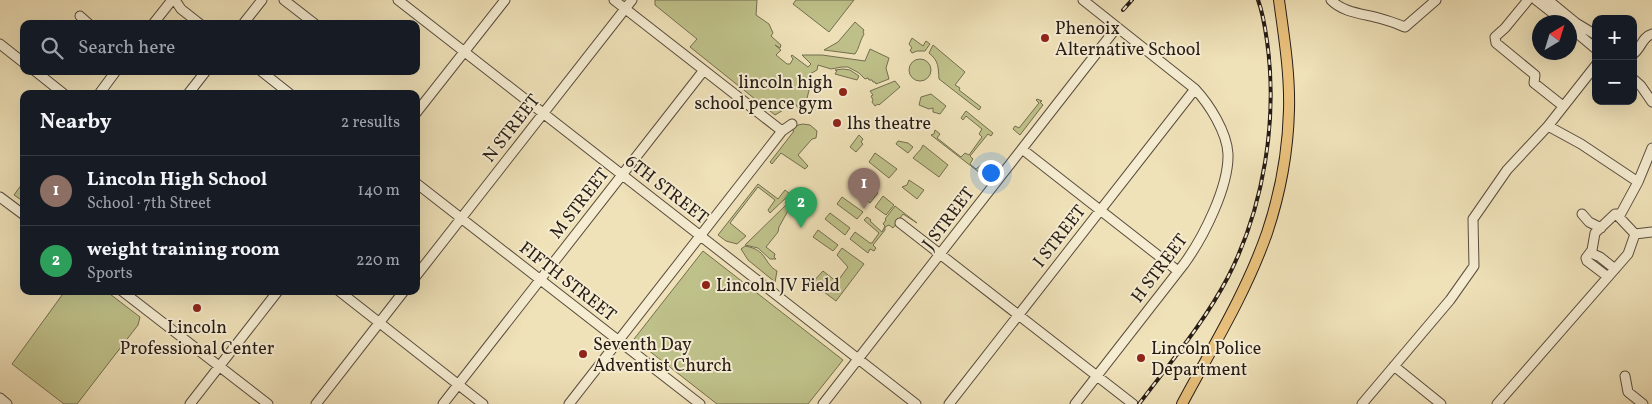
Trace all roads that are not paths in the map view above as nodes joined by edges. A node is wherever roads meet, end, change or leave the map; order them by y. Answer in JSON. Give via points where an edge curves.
{"nodes":[{"id":1,"x":173,"y":0,"type":"edge"},
{"id":2,"x":262,"y":0,"type":"edge"},
{"id":3,"x":284,"y":0,"type":"edge"},
{"id":4,"x":398,"y":0,"type":"edge"},
{"id":5,"x":505,"y":0,"type":"edge"},
{"id":6,"x":614,"y":0,"type":"edge"},
{"id":7,"x":632,"y":0,"type":"edge"},
{"id":8,"x":1083,"y":0,"type":"edge"},
{"id":9,"x":1280,"y":0,"type":"edge"},
{"id":10,"x":1331,"y":0,"type":"edge"},
{"id":11,"x":1436,"y":0,"type":"edge"},
{"id":12,"x":1528,"y":0,"type":"edge"},
{"id":13,"x":1536,"y":0,"type":"edge"},
{"id":14,"x":1548,"y":0,"type":"edge"},
{"id":15,"x":625,"y":8,"type":"junction"},
{"id":16,"x":1555,"y":15,"type":"edge"},
{"id":17,"x":80,"y":16,"type":"dead end"},
{"id":18,"x":85,"y":20,"type":"edge"},
{"id":19,"x":156,"y":20,"type":"edge"},
{"id":20,"x":195,"y":20,"type":"edge"},
{"id":21,"x":246,"y":20,"type":"edge"},
{"id":22,"x":310,"y":20,"type":"edge"},
{"id":23,"x":1117,"y":27,"type":"junction"},
{"id":24,"x":1577,"y":33,"type":"edge"},
{"id":25,"x":1592,"y":33,"type":"edge"},
{"id":26,"x":1652,"y":34,"type":"edge"},
{"id":27,"x":0,"y":44,"type":"edge"},
{"id":28,"x":1592,"y":46,"type":"edge"},
{"id":29,"x":464,"y":52,"type":"junction"},
{"id":30,"x":1637,"y":52,"type":"edge"},
{"id":31,"x":20,"y":60,"type":"edge"},
{"id":32,"x":704,"y":70,"type":"junction"},
{"id":33,"x":1592,"y":70,"type":"edge"},
{"id":34,"x":40,"y":75,"type":"edge"},
{"id":35,"x":113,"y":75,"type":"edge"},
{"id":36,"x":203,"y":75,"type":"edge"},
{"id":37,"x":266,"y":75,"type":"edge"},
{"id":38,"x":1637,"y":82,"type":"edge"},
{"id":39,"x":1195,"y":89,"type":"junction"},
{"id":40,"x":59,"y":90,"type":"edge"},
{"id":41,"x":102,"y":90,"type":"edge"},
{"id":42,"x":191,"y":90,"type":"edge"},
{"id":43,"x":285,"y":90,"type":"edge"},
{"id":44,"x":1652,"y":102,"type":"edge"},
{"id":45,"x":1563,"y":106,"type":"junction"},
{"id":46,"x":420,"y":108,"type":"edge"},
{"id":47,"x":543,"y":113,"type":"junction"},
{"id":48,"x":792,"y":124,"type":"dead end"},
{"id":49,"x":1548,"y":126,"type":"junction"},
{"id":50,"x":782,"y":131,"type":"junction"},
{"id":51,"x":1652,"y":148,"type":"edge"},
{"id":52,"x":1022,"y":150,"type":"junction"},
{"id":53,"x":622,"y":175,"type":"junction"},
{"id":54,"x":1638,"y":182,"type":"junction"},
{"id":55,"x":420,"y":186,"type":"edge"},
{"id":56,"x":0,"y":197,"type":"edge"},
{"id":57,"x":1100,"y":210,"type":"junction"},
{"id":58,"x":20,"y":212,"type":"edge"},
{"id":59,"x":1582,"y":214,"type":"dead end"},
{"id":60,"x":1620,"y":214,"type":"junction"},
{"id":61,"x":462,"y":218,"type":"junction"},
{"id":62,"x":900,"y":223,"type":"dead end"},
{"id":63,"x":1601,"y":228,"type":"junction"},
{"id":64,"x":1652,"y":232,"type":"edge"},
{"id":65,"x":1635,"y":234,"type":"junction"},
{"id":66,"x":701,"y":236,"type":"junction"},
{"id":67,"x":1591,"y":253,"type":"junction"},
{"id":68,"x":940,"y":254,"type":"junction"},
{"id":69,"x":1615,"y":269,"type":"junction"},
{"id":70,"x":420,"y":271,"type":"edge"},
{"id":71,"x":1178,"y":271,"type":"junction"},
{"id":72,"x":1608,"y":277,"type":"junction"},
{"id":73,"x":540,"y":280,"type":"junction"},
{"id":74,"x":127,"y":295,"type":"edge"},
{"id":75,"x":275,"y":295,"type":"edge"},
{"id":76,"x":344,"y":295,"type":"edge"},
{"id":77,"x":401,"y":295,"type":"edge"},
{"id":78,"x":1019,"y":315,"type":"junction"},
{"id":79,"x":380,"y":323,"type":"junction"},
{"id":80,"x":619,"y":341,"type":"junction"},
{"id":81,"x":858,"y":359,"type":"junction"},
{"id":82,"x":219,"y":366,"type":"junction"},
{"id":83,"x":1394,"y":366,"type":"junction"},
{"id":84,"x":1097,"y":376,"type":"junction"},
{"id":85,"x":1625,"y":376,"type":"dead end"},
{"id":86,"x":459,"y":385,"type":"junction"},
{"id":87,"x":0,"y":398,"type":"edge"},
{"id":88,"x":698,"y":403,"type":"edge"},
{"id":89,"x":7,"y":404,"type":"edge"},
{"id":90,"x":190,"y":404,"type":"edge"},
{"id":91,"x":268,"y":404,"type":"edge"},
{"id":92,"x":316,"y":404,"type":"edge"},
{"id":93,"x":443,"y":404,"type":"edge"},
{"id":94,"x":484,"y":404,"type":"edge"},
{"id":95,"x":569,"y":404,"type":"edge"},
{"id":96,"x":823,"y":404,"type":"edge"},
{"id":97,"x":916,"y":404,"type":"edge"},
{"id":98,"x":949,"y":404,"type":"edge"},
{"id":99,"x":1075,"y":404,"type":"edge"},
{"id":100,"x":1133,"y":404,"type":"edge"},
{"id":101,"x":1182,"y":404,"type":"edge"},
{"id":102,"x":1362,"y":404,"type":"edge"},
{"id":103,"x":1441,"y":404,"type":"edge"},
{"id":104,"x":1497,"y":404,"type":"edge"},
{"id":105,"x":1643,"y":404,"type":"edge"}],
"edges":[{"from":1,"to":19,"type":"street"},
{"from":1,"to":20,"type":"street"},
{"from":2,"to":21,"type":"street"},
{"from":3,"to":22,"type":"street"},
{"from":4,"to":29,"type":"street","name":"6TH STREET"},
{"from":5,"to":29,"type":"street"},
{"from":6,"to":15,"type":"street"},
{"from":7,"to":15,"type":"street","name":"N STREET"},
{"from":8,"to":23,"type":"street","name":"H STREET"},
{"from":9,"to":101,"type":"main road","via":[[1288,66],[1289,110],[1280,187],[1250,274]]},
{"from":10,"to":11,"type":"street","via":[[1351,10],[1405,26]]},
{"from":12,"to":45,"type":"street","via":[[1494,40],[1535,75],[1534,83]]},
{"from":13,"to":16,"type":"street"},
{"from":14,"to":25,"type":"street"},
{"from":15,"to":32,"type":"street"},
{"from":15,"to":47,"type":"street","name":"N STREET"},
{"from":17,"to":18,"type":"street"},
{"from":23,"to":39,"type":"street","name":"H STREET"},
{"from":23,"to":52,"type":"street","name":"J STREET"},
{"from":24,"to":28,"type":"street"},
{"from":26,"to":30,"type":"street","via":[[1647,36]]},
{"from":27,"to":31,"type":"street"},
{"from":29,"to":46,"type":"street"},
{"from":29,"to":47,"type":"street","name":"6TH STREET"},
{"from":32,"to":50,"type":"street"},
{"from":32,"to":53,"type":"street","name":"M STREET"},
{"from":33,"to":45,"type":"street"},
{"from":34,"to":40,"type":"street"},
{"from":35,"to":41,"type":"street"},
{"from":36,"to":42,"type":"street"},
{"from":37,"to":43,"type":"street"},
{"from":38,"to":44,"type":"street"},
{"from":39,"to":57,"type":"street","name":"I STREET"},
{"from":39,"to":71,"type":"street","name":"H STREET","via":[[1223,134],[1228,153],[1227,166],[1218,200],[1203,235]]},
{"from":45,"to":49,"type":"street"},
{"from":47,"to":53,"type":"street","name":"6TH STREET"},
{"from":47,"to":61,"type":"street","name":"N STREET"},
{"from":48,"to":50,"type":"street"},
{"from":49,"to":54,"type":"street","via":[[1582,144]]},
{"from":49,"to":83,"type":"street","via":[[1507,170],[1473,219],[1474,266]]},
{"from":50,"to":66,"type":"street"},
{"from":51,"to":54,"type":"street"},
{"from":52,"to":57,"type":"street"},
{"from":52,"to":68,"type":"street","name":"J STREET"},
{"from":53,"to":66,"type":"street","name":"6TH STREET"},
{"from":53,"to":73,"type":"street","name":"M STREET"},
{"from":54,"to":60,"type":"street"},
{"from":55,"to":61,"type":"street","name":"FIFTH STREET"},
{"from":56,"to":58,"type":"street"},
{"from":57,"to":71,"type":"street"},
{"from":57,"to":78,"type":"street","name":"I STREET"},
{"from":59,"to":63,"type":"street","via":[[1588,222]]},
{"from":60,"to":63,"type":"street","via":[[1615,214]]},
{"from":60,"to":65,"type":"street","via":[[1619,217]]},
{"from":61,"to":70,"type":"street","name":"N STREET"},
{"from":61,"to":73,"type":"street","name":"FIFTH STREET"},
{"from":62,"to":68,"type":"street"},
{"from":63,"to":67,"type":"street","via":[[1595,233]]},
{"from":64,"to":65,"type":"street"},
{"from":65,"to":69,"type":"street","via":[[1628,254]]},
{"from":66,"to":80,"type":"street"},
{"from":66,"to":81,"type":"street","name":"6TH STREET"},
{"from":67,"to":69,"type":"street"},
{"from":67,"to":72,"type":"street","via":[[1587,260]]},
{"from":68,"to":78,"type":"street"},
{"from":68,"to":81,"type":"street","name":"J STREET"},
{"from":69,"to":72,"type":"street"},
{"from":71,"to":84,"type":"street","name":"H STREET"},
{"from":72,"to":104,"type":"street"},
{"from":73,"to":80,"type":"street","name":"FIFTH STREET"},
{"from":73,"to":86,"type":"street","name":"M STREET"},
{"from":74,"to":82,"type":"street"},
{"from":75,"to":82,"type":"street"},
{"from":76,"to":79,"type":"street"},
{"from":77,"to":79,"type":"street"},
{"from":78,"to":84,"type":"street"},
{"from":78,"to":98,"type":"street","name":"I STREET"},
{"from":79,"to":86,"type":"street"},
{"from":79,"to":92,"type":"street"},
{"from":80,"to":88,"type":"street","name":"FIFTH STREET"},
{"from":80,"to":95,"type":"street"},
{"from":81,"to":96,"type":"street","name":"J STREET"},
{"from":81,"to":97,"type":"street","name":"6TH STREET"},
{"from":82,"to":90,"type":"street"},
{"from":82,"to":91,"type":"street"},
{"from":83,"to":102,"type":"street"},
{"from":83,"to":103,"type":"street"},
{"from":84,"to":99,"type":"street","name":"H STREET"},
{"from":84,"to":100,"type":"street"},
{"from":85,"to":105,"type":"street","via":[[1628,392]]},
{"from":86,"to":93,"type":"street","name":"M STREET"},
{"from":86,"to":94,"type":"street"},
{"from":87,"to":89,"type":"street"}]}
